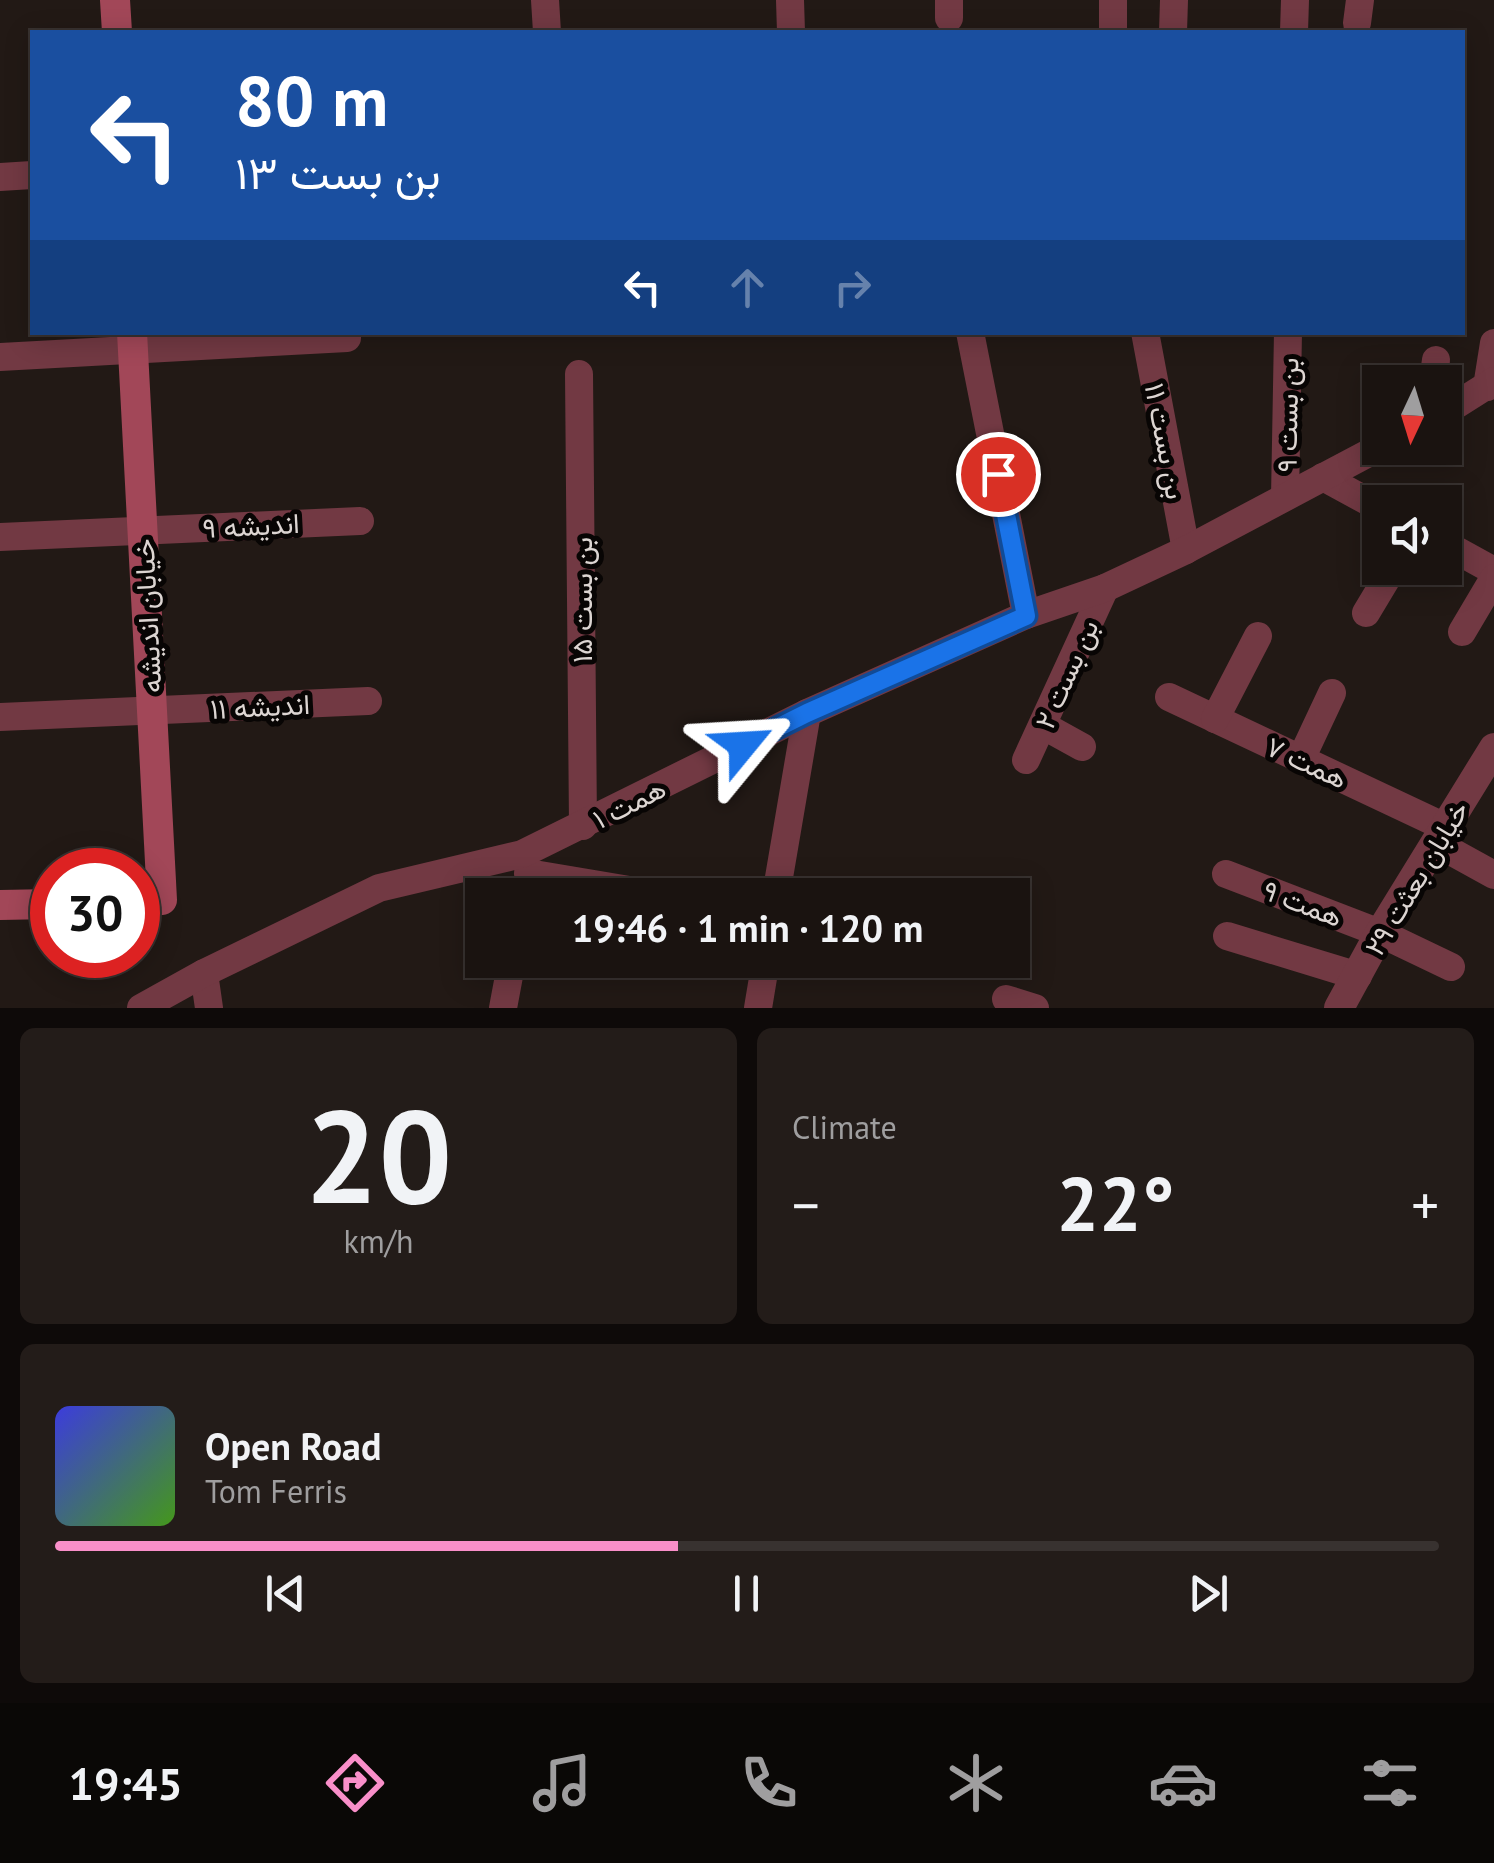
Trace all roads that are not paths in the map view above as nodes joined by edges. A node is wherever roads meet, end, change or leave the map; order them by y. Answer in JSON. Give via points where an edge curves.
{"nodes":[{"id":1,"x":115,"y":0,"type":"edge"},
{"id":2,"x":545,"y":0,"type":"edge"},
{"id":3,"x":790,"y":0,"type":"edge"},
{"id":4,"x":1114,"y":0,"type":"edge"},
{"id":5,"x":1174,"y":0,"type":"edge"},
{"id":6,"x":1295,"y":0,"type":"edge"},
{"id":7,"x":116,"y":30,"type":"edge"},
{"id":8,"x":547,"y":30,"type":"edge"},
{"id":9,"x":791,"y":30,"type":"edge"},
{"id":10,"x":1113,"y":30,"type":"edge"},
{"id":11,"x":1173,"y":30,"type":"edge"},
{"id":12,"x":1294,"y":30,"type":"edge"},
{"id":13,"x":30,"y":175,"type":"edge"},
{"id":14,"x":0,"y":177,"type":"edge"},
{"id":15,"x":971,"y":335,"type":"edge"},
{"id":16,"x":1146,"y":335,"type":"edge"},
{"id":17,"x":1288,"y":335,"type":"edge"},
{"id":18,"x":347,"y":338,"type":"dead end"},
{"id":19,"x":133,"y":341,"type":"edge"},
{"id":20,"x":1494,"y":343,"type":"edge"},
{"id":21,"x":0,"y":357,"type":"edge"},
{"id":22,"x":580,"y":374,"type":"dead end"},
{"id":23,"x":1490,"y":384,"type":"edge"},
{"id":24,"x":1462,"y":401,"type":"edge"},
{"id":25,"x":1362,"y":456,"type":"edge"},
{"id":26,"x":1323,"y":476,"type":"junction"},
{"id":27,"x":1285,"y":497,"type":"junction"},
{"id":28,"x":1362,"y":498,"type":"edge"},
{"id":29,"x":360,"y":520,"type":"dead end"},
{"id":30,"x":143,"y":530,"type":"junction"},
{"id":31,"x":0,"y":536,"type":"edge"},
{"id":32,"x":1186,"y":550,"type":"junction"},
{"id":33,"x":1462,"y":555,"type":"edge"},
{"id":34,"x":1494,"y":575,"type":"edge"},
{"id":35,"x":1383,"y":585,"type":"edge"},
{"id":36,"x":1105,"y":588,"type":"junction"},
{"id":37,"x":1366,"y":613,"type":"dead end"},
{"id":38,"x":1026,"y":616,"type":"junction"},
{"id":39,"x":1462,"y":632,"type":"dead end"},
{"id":40,"x":1258,"y":636,"type":"dead end"},
{"id":41,"x":1332,"y":693,"type":"dead end"},
{"id":42,"x":1169,"y":696,"type":"dead end"},
{"id":43,"x":368,"y":701,"type":"dead end"},
{"id":44,"x":152,"y":710,"type":"junction"},
{"id":45,"x":807,"y":713,"type":"junction"},
{"id":46,"x":0,"y":718,"type":"edge"},
{"id":47,"x":1215,"y":719,"type":"junction"},
{"id":48,"x":1044,"y":726,"type":"junction"},
{"id":49,"x":1082,"y":747,"type":"dead end"},
{"id":50,"x":1026,"y":760,"type":"dead end"},
{"id":51,"x":1301,"y":760,"type":"junction"},
{"id":52,"x":1490,"y":764,"type":"edge"},
{"id":53,"x":583,"y":826,"type":"junction"},
{"id":54,"x":1441,"y":835,"type":"junction"},
{"id":55,"x":151,"y":848,"type":"edge"},
{"id":56,"x":524,"y":874,"type":"edge"},
{"id":57,"x":1226,"y":874,"type":"dead end"},
{"id":58,"x":1494,"y":874,"type":"edge"},
{"id":59,"x":550,"y":878,"type":"edge"},
{"id":60,"x":779,"y":878,"type":"edge"},
{"id":61,"x":30,"y":905,"type":"edge"},
{"id":62,"x":0,"y":906,"type":"edge"},
{"id":63,"x":1380,"y":933,"type":"junction"},
{"id":64,"x":1227,"y":936,"type":"dead end"},
{"id":65,"x":1452,"y":967,"type":"dead end"},
{"id":66,"x":204,"y":973,"type":"junction"},
{"id":67,"x":1358,"y":976,"type":"junction"},
{"id":68,"x":509,"y":978,"type":"edge"},
{"id":69,"x":763,"y":978,"type":"edge"},
{"id":70,"x":1006,"y":999,"type":"dead end"},
{"id":71,"x":141,"y":1008,"type":"edge"},
{"id":72,"x":210,"y":1008,"type":"edge"},
{"id":73,"x":503,"y":1008,"type":"edge"},
{"id":74,"x":758,"y":1008,"type":"edge"},
{"id":75,"x":1035,"y":1008,"type":"edge"},
{"id":76,"x":1339,"y":1008,"type":"edge"}],
"edges":[{"from":1,"to":7,"type":"main road"},
{"from":2,"to":8,"type":"street"},
{"from":3,"to":9,"type":"street"},
{"from":4,"to":10,"type":"street"},
{"from":5,"to":11,"type":"street"},
{"from":6,"to":12,"type":"street"},
{"from":13,"to":14,"type":"street"},
{"from":15,"to":38,"type":"street"},
{"from":16,"to":32,"type":"street","name":"بن بست ۱۱"},
{"from":17,"to":27,"type":"street","name":"بن بست ۹"},
{"from":18,"to":19,"type":"street"},
{"from":19,"to":21,"type":"street"},
{"from":19,"to":30,"type":"main road","name":"خیابان اندیشه"},
{"from":20,"to":23,"type":"street"},
{"from":22,"to":53,"type":"street","name":"بن بست ۱۵"},
{"from":23,"to":24,"type":"street"},
{"from":25,"to":26,"type":"street","name":"همت ۱"},
{"from":26,"to":27,"type":"street","name":"همت ۱"},
{"from":26,"to":28,"type":"street"},
{"from":27,"to":32,"type":"street","name":"همت ۱"},
{"from":29,"to":30,"type":"street","name":"اندیشه ۹"},
{"from":30,"to":31,"type":"street","name":"اندیشه ۹"},
{"from":30,"to":44,"type":"main road","name":"خیابان اندیشه"},
{"from":32,"to":36,"type":"street","name":"همت ۱"},
{"from":33,"to":34,"type":"street"},
{"from":34,"to":39,"type":"street"},
{"from":35,"to":37,"type":"street"},
{"from":36,"to":38,"type":"street","name":"همت ۱"},
{"from":36,"to":48,"type":"street","name":"بن بست ۲"},
{"from":38,"to":45,"type":"street","name":"همت ۱"},
{"from":40,"to":47,"type":"street"},
{"from":41,"to":51,"type":"street"},
{"from":42,"to":47,"type":"street","name":"همت ۷"},
{"from":43,"to":44,"type":"street","name":"اندیشه ۱۱"},
{"from":44,"to":46,"type":"street","name":"اندیشه ۱۱"},
{"from":44,"to":55,"type":"main road","name":"خیابان اندیشه"},
{"from":45,"to":53,"type":"street","name":"همت ۱"},
{"from":45,"to":60,"type":"street"},
{"from":47,"to":51,"type":"street","name":"همت ۷"},
{"from":48,"to":49,"type":"street"},
{"from":48,"to":50,"type":"street","name":"بن بست ۲"},
{"from":51,"to":54,"type":"street","name":"همت ۷"},
{"from":52,"to":54,"type":"street","name":"خیابان بعثت ۲۹"},
{"from":53,"to":56,"type":"street","name":"همت ۱"},
{"from":54,"to":58,"type":"street","name":"همت ۷"},
{"from":54,"to":63,"type":"street","name":"خیابان بعثت ۲۹"},
{"from":56,"to":59,"type":"street"},
{"from":56,"to":66,"type":"street","name":"همت ۱","via":[[378,888]]},
{"from":57,"to":63,"type":"street","name":"همت ۹"},
{"from":61,"to":62,"type":"main road"},
{"from":63,"to":65,"type":"street","name":"همت ۹"},
{"from":63,"to":67,"type":"street","name":"خیابان بعثت ۲۹"},
{"from":64,"to":67,"type":"street"},
{"from":66,"to":71,"type":"street","name":"همت ۱"},
{"from":66,"to":72,"type":"street"},
{"from":67,"to":76,"type":"street","name":"خیابان بعثت ۲۹"},
{"from":68,"to":73,"type":"street"},
{"from":69,"to":74,"type":"street"},
{"from":70,"to":75,"type":"street"}]}
